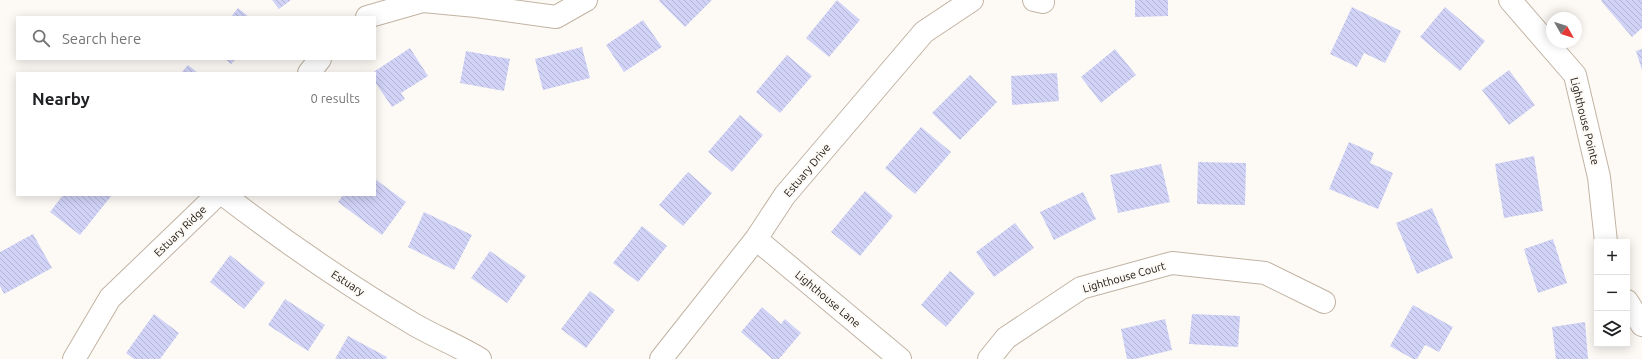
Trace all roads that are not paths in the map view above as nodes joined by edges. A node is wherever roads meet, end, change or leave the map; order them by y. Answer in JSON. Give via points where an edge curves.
{"nodes":[{"id":1,"x":586,"y":0,"type":"edge"},
{"id":2,"x":972,"y":0,"type":"edge"},
{"id":3,"x":1510,"y":0,"type":"edge"},
{"id":4,"x":370,"y":16,"type":"edge"},
{"id":5,"x":319,"y":60,"type":"edge"},
{"id":6,"x":310,"y":72,"type":"edge"},
{"id":7,"x":216,"y":196,"type":"edge"},
{"id":8,"x":225,"y":196,"type":"edge"},
{"id":9,"x":756,"y":239,"type":"junction"},
{"id":10,"x":1606,"y":239,"type":"edge"},
{"id":11,"x":1324,"y":302,"type":"dead end"},
{"id":12,"x":1630,"y":306,"type":"edge"},
{"id":13,"x":1642,"y":325,"type":"edge"},
{"id":14,"x":74,"y":359,"type":"edge"},
{"id":15,"x":480,"y":359,"type":"edge"},
{"id":16,"x":661,"y":359,"type":"edge"},
{"id":17,"x":900,"y":359,"type":"edge"},
{"id":18,"x":989,"y":359,"type":"edge"}],
"edges":[{"from":1,"to":4,"type":"street","via":[[556,17],[423,1]]},
{"from":2,"to":9,"type":"street","name":"Estuary Drive","via":[[924,32],[785,195]]},
{"from":3,"to":10,"type":"street","name":"Lighthouse Pointe","via":[[1575,75],[1599,177]]},
{"from":5,"to":6,"type":"street"},
{"from":7,"to":14,"type":"street","name":"Estuary Ridge","via":[[110,298]]},
{"from":8,"to":15,"type":"street","name":"Estuary","via":[[276,236],[344,281],[416,326]]},
{"from":9,"to":16,"type":"street","name":"Estuary Drive"},
{"from":9,"to":17,"type":"street","name":"Lighthouse Lane"},
{"from":11,"to":18,"type":"street","name":"Lighthouse Court","via":[[1265,273],[1172,263],[1081,288],[1006,338]]},
{"from":12,"to":13,"type":"street"}]}
